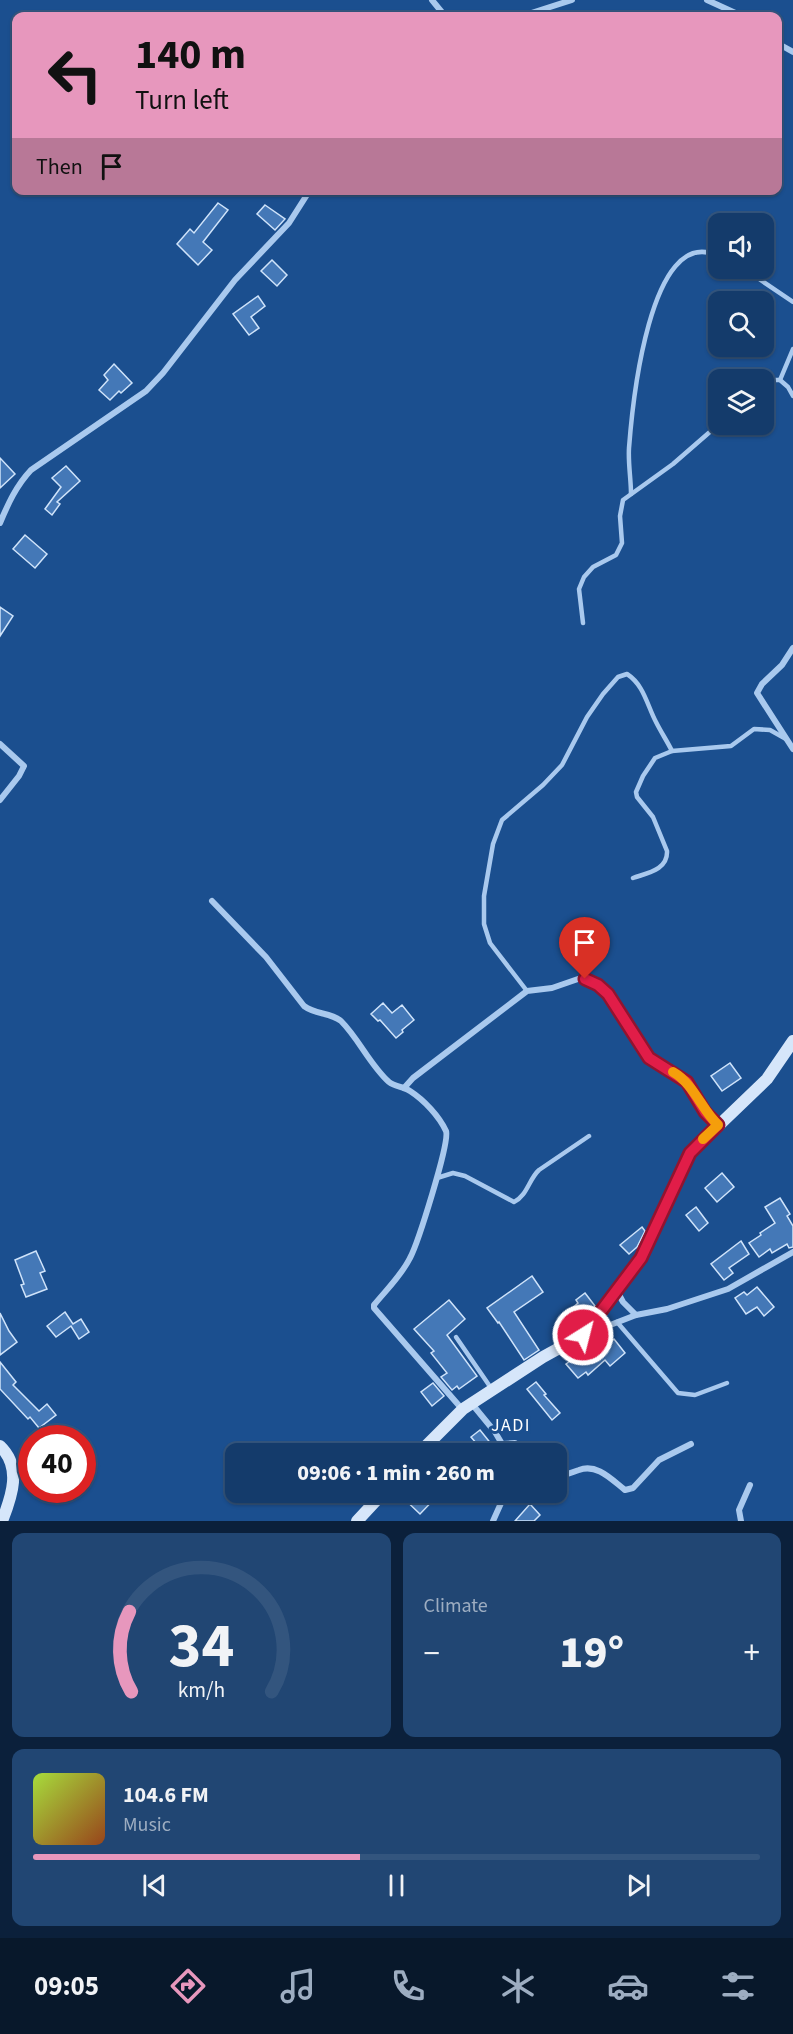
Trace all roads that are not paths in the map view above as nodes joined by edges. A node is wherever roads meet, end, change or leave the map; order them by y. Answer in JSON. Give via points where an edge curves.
{"nodes":[{"id":1,"x":432,"y":0,"type":"edge"},
{"id":2,"x":572,"y":0,"type":"edge"},
{"id":3,"x":707,"y":0,"type":"edge"},
{"id":4,"x":442,"y":12,"type":"edge"},
{"id":5,"x":534,"y":12,"type":"edge"},
{"id":6,"x":733,"y":12,"type":"edge"},
{"id":7,"x":307,"y":195,"type":"edge"},
{"id":8,"x":708,"y":252,"type":"edge"},
{"id":9,"x":759,"y":279,"type":"edge"},
{"id":10,"x":793,"y":302,"type":"edge"},
{"id":11,"x":793,"y":349,"type":"edge"},
{"id":12,"x":774,"y":380,"type":"edge"},
{"id":13,"x":780,"y":380,"type":"junction"},
{"id":14,"x":793,"y":396,"type":"edge"},
{"id":15,"x":708,"y":433,"type":"edge"},
{"id":16,"x":631,"y":494,"type":"junction"},
{"id":17,"x":0,"y":523,"type":"edge"},
{"id":18,"x":583,"y":624,"type":"dead end"},
{"id":19,"x":793,"y":648,"type":"edge"},
{"id":20,"x":786,"y":739,"type":"junction"},
{"id":21,"x":0,"y":744,"type":"edge"},
{"id":22,"x":793,"y":749,"type":"edge"},
{"id":23,"x":672,"y":751,"type":"junction"},
{"id":24,"x":0,"y":800,"type":"edge"},
{"id":25,"x":633,"y":878,"type":"dead end"},
{"id":26,"x":212,"y":901,"type":"dead end"},
{"id":27,"x":527,"y":991,"type":"junction"},
{"id":28,"x":793,"y":1041,"type":"edge"},
{"id":29,"x":404,"y":1088,"type":"junction"},
{"id":30,"x":718,"y":1125,"type":"junction"},
{"id":31,"x":590,"y":1136,"type":"dead end"},
{"id":32,"x":437,"y":1178,"type":"junction"},
{"id":33,"x":793,"y":1252,"type":"edge"},
{"id":34,"x":617,"y":1292,"type":"junction"},
{"id":35,"x":636,"y":1315,"type":"junction"},
{"id":36,"x":617,"y":1322,"type":"junction"},
{"id":37,"x":583,"y":1335,"type":"junction"},
{"id":38,"x":456,"y":1337,"type":"dead end"},
{"id":39,"x":727,"y":1383,"type":"dead end"},
{"id":40,"x":492,"y":1390,"type":"junction"},
{"id":41,"x":467,"y":1407,"type":"junction"},
{"id":42,"x":429,"y":1443,"type":"edge"},
{"id":43,"x":501,"y":1443,"type":"edge"},
{"id":44,"x":691,"y":1444,"type":"dead end"},
{"id":45,"x":0,"y":1446,"type":"edge"},
{"id":46,"x":567,"y":1475,"type":"edge"},
{"id":47,"x":750,"y":1485,"type":"dead end"},
{"id":48,"x":374,"y":1503,"type":"edge"},
{"id":49,"x":501,"y":1503,"type":"edge"},
{"id":50,"x":2,"y":1521,"type":"edge"},
{"id":51,"x":357,"y":1521,"type":"edge"},
{"id":52,"x":493,"y":1521,"type":"edge"},
{"id":53,"x":741,"y":1521,"type":"edge"}],
"edges":[{"from":1,"to":4,"type":"street"},
{"from":2,"to":5,"type":"street"},
{"from":3,"to":6,"type":"street"},
{"from":7,"to":17,"type":"street","via":[[289,224],[234,280],[146,392],[32,470],[21,480]]},
{"from":8,"to":16,"type":"lane","via":[[693,254],[674,266],[660,291],[642,350],[629,450]]},
{"from":9,"to":10,"type":"lane"},
{"from":11,"to":13,"type":"lane"},
{"from":12,"to":13,"type":"lane"},
{"from":13,"to":14,"type":"lane"},
{"from":15,"to":16,"type":"lane"},
{"from":16,"to":18,"type":"lane","via":[[623,500],[622,543],[616,555],[593,567],[579,589]]},
{"from":19,"to":20,"type":"street","via":[[757,693]]},
{"from":20,"to":22,"type":"street"},
{"from":20,"to":23,"type":"lane","via":[[770,730],[754,729],[731,746]]},
{"from":21,"to":24,"type":"street","via":[[24,766]]},
{"from":23,"to":25,"type":"lane","via":[[655,758],[636,792],[658,829],[667,856],[655,871]]},
{"from":23,"to":27,"type":"lane","via":[[635,679],[627,674],[618,677],[587,717],[562,765],[502,820],[493,844],[484,896],[484,924],[490,943]]},
{"from":26,"to":29,"type":"street","via":[[266,957],[304,1006],[337,1017],[385,1077]]},
{"from":27,"to":29,"type":"street"},
{"from":27,"to":30,"type":"street","via":[[578,979],[598,985],[620,1011],[649,1058],[687,1082]]},
{"from":28,"to":30,"type":"street","via":[[767,1079]]},
{"from":29,"to":32,"type":"street","via":[[432,1111],[447,1136]]},
{"from":30,"to":34,"type":"street","via":[[690,1153],[651,1240]]},
{"from":31,"to":32,"type":"lane","via":[[532,1176],[522,1197],[514,1202],[465,1176],[453,1173]]},
{"from":32,"to":41,"type":"street","via":[[411,1257],[374,1308]]},
{"from":33,"to":35,"type":"street","via":[[728,1289]]},
{"from":34,"to":35,"type":"street"},
{"from":34,"to":37,"type":"street"},
{"from":35,"to":36,"type":"street"},
{"from":36,"to":37,"type":"street"},
{"from":36,"to":39,"type":"lane","via":[[678,1393],[695,1395]]},
{"from":37,"to":40,"type":"street"},
{"from":38,"to":40,"type":"lane"},
{"from":40,"to":41,"type":"street"},
{"from":41,"to":42,"type":"street"},
{"from":41,"to":43,"type":"street"},
{"from":44,"to":46,"type":"street","via":[[659,1460],[633,1488],[625,1490],[598,1470],[587,1467]]},
{"from":45,"to":50,"type":"street","via":[[14,1474]]},
{"from":47,"to":53,"type":"street","via":[[739,1510]]},
{"from":48,"to":51,"type":"street"},
{"from":49,"to":52,"type":"street"}]}
